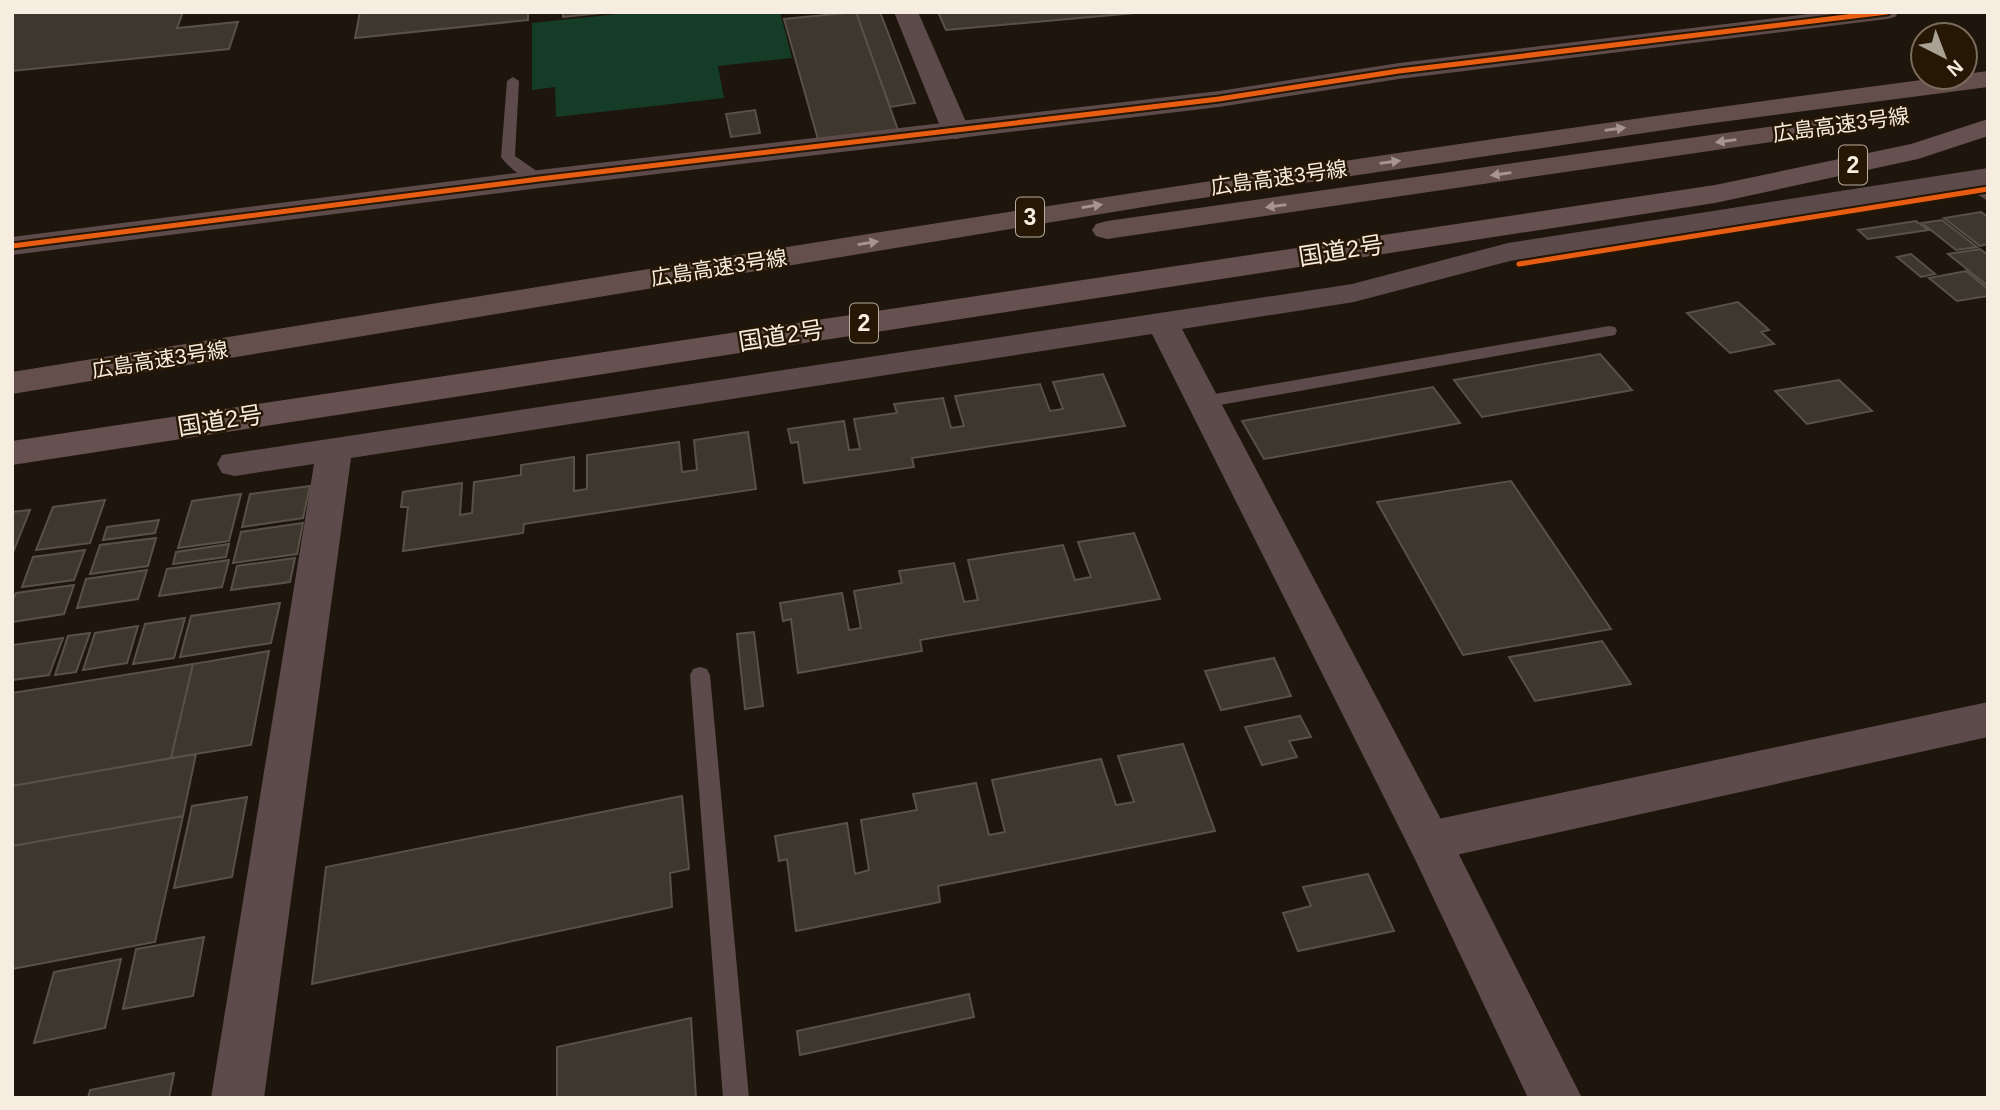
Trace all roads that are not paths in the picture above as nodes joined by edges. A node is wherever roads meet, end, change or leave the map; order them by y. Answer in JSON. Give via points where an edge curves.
{"nodes":[{"id":1,"x":906,"y":12,"type":"edge"},
{"id":2,"x":1887,"y":12,"type":"edge"},
{"id":3,"x":1988,"y":79,"type":"edge"},
{"id":4,"x":513,"y":81,"type":"dead end"},
{"id":5,"x":1988,"y":105,"type":"edge"},
{"id":6,"x":1988,"y":127,"type":"edge"},
{"id":7,"x":956,"y":131,"type":"junction"},
{"id":8,"x":1988,"y":156,"type":"edge"},
{"id":9,"x":539,"y":179,"type":"junction"},
{"id":10,"x":1980,"y":184,"type":"edge"},
{"id":11,"x":1715,"y":194,"type":"junction"},
{"id":12,"x":12,"y":246,"type":"edge"},
{"id":13,"x":1162,"y":322,"type":"junction"},
{"id":14,"x":1609,"y":331,"type":"dead end"},
{"id":15,"x":75,"y":373,"type":"junction"},
{"id":16,"x":12,"y":383,"type":"edge"},
{"id":17,"x":1203,"y":402,"type":"junction"},
{"id":18,"x":334,"y":449,"type":"junction"},
{"id":19,"x":12,"y":453,"type":"edge"},
{"id":20,"x":235,"y":464,"type":"dead end"},
{"id":21,"x":700,"y":675,"type":"dead end"},
{"id":22,"x":1988,"y":719,"type":"edge"},
{"id":23,"x":1429,"y":841,"type":"junction"},
{"id":24,"x":237,"y":1098,"type":"edge"},
{"id":25,"x":736,"y":1098,"type":"edge"},
{"id":26,"x":1556,"y":1098,"type":"edge"}],
"edges":[{"from":1,"to":7,"type":"street"},
{"from":2,"to":7,"type":"street"},
{"from":15,"to":3,"type":"highway","name":"広島高速3号線","number":"3","one_way":true,"via":[[1163,195]]},
{"from":4,"to":9,"type":"lane","via":[[508,157]]},
{"from":5,"to":15,"type":"highway","name":"広島高速3号線","number":"3","one_way":true},
{"from":6,"to":11,"type":"highway","name":"国道2号","number":"2","via":[[1918,152]]},
{"from":7,"to":9,"type":"street"},
{"from":8,"to":11,"type":"highway","name":"国道2号","number":"2","via":[[1781,190]]},
{"from":9,"to":12,"type":"street"},
{"from":10,"to":13,"type":"street","via":[[1508,252],[1354,293]]},
{"from":11,"to":19,"type":"highway","name":"国道2号","number":"2"},
{"from":13,"to":17,"type":"street"},
{"from":13,"to":18,"type":"street"},
{"from":14,"to":17,"type":"lane"},
{"from":15,"to":16,"type":"highway","number":"3"},
{"from":17,"to":23,"type":"street"},
{"from":18,"to":20,"type":"street"},
{"from":18,"to":24,"type":"street"},
{"from":21,"to":25,"type":"lane"},
{"from":22,"to":23,"type":"street"},
{"from":23,"to":26,"type":"street"}]}
